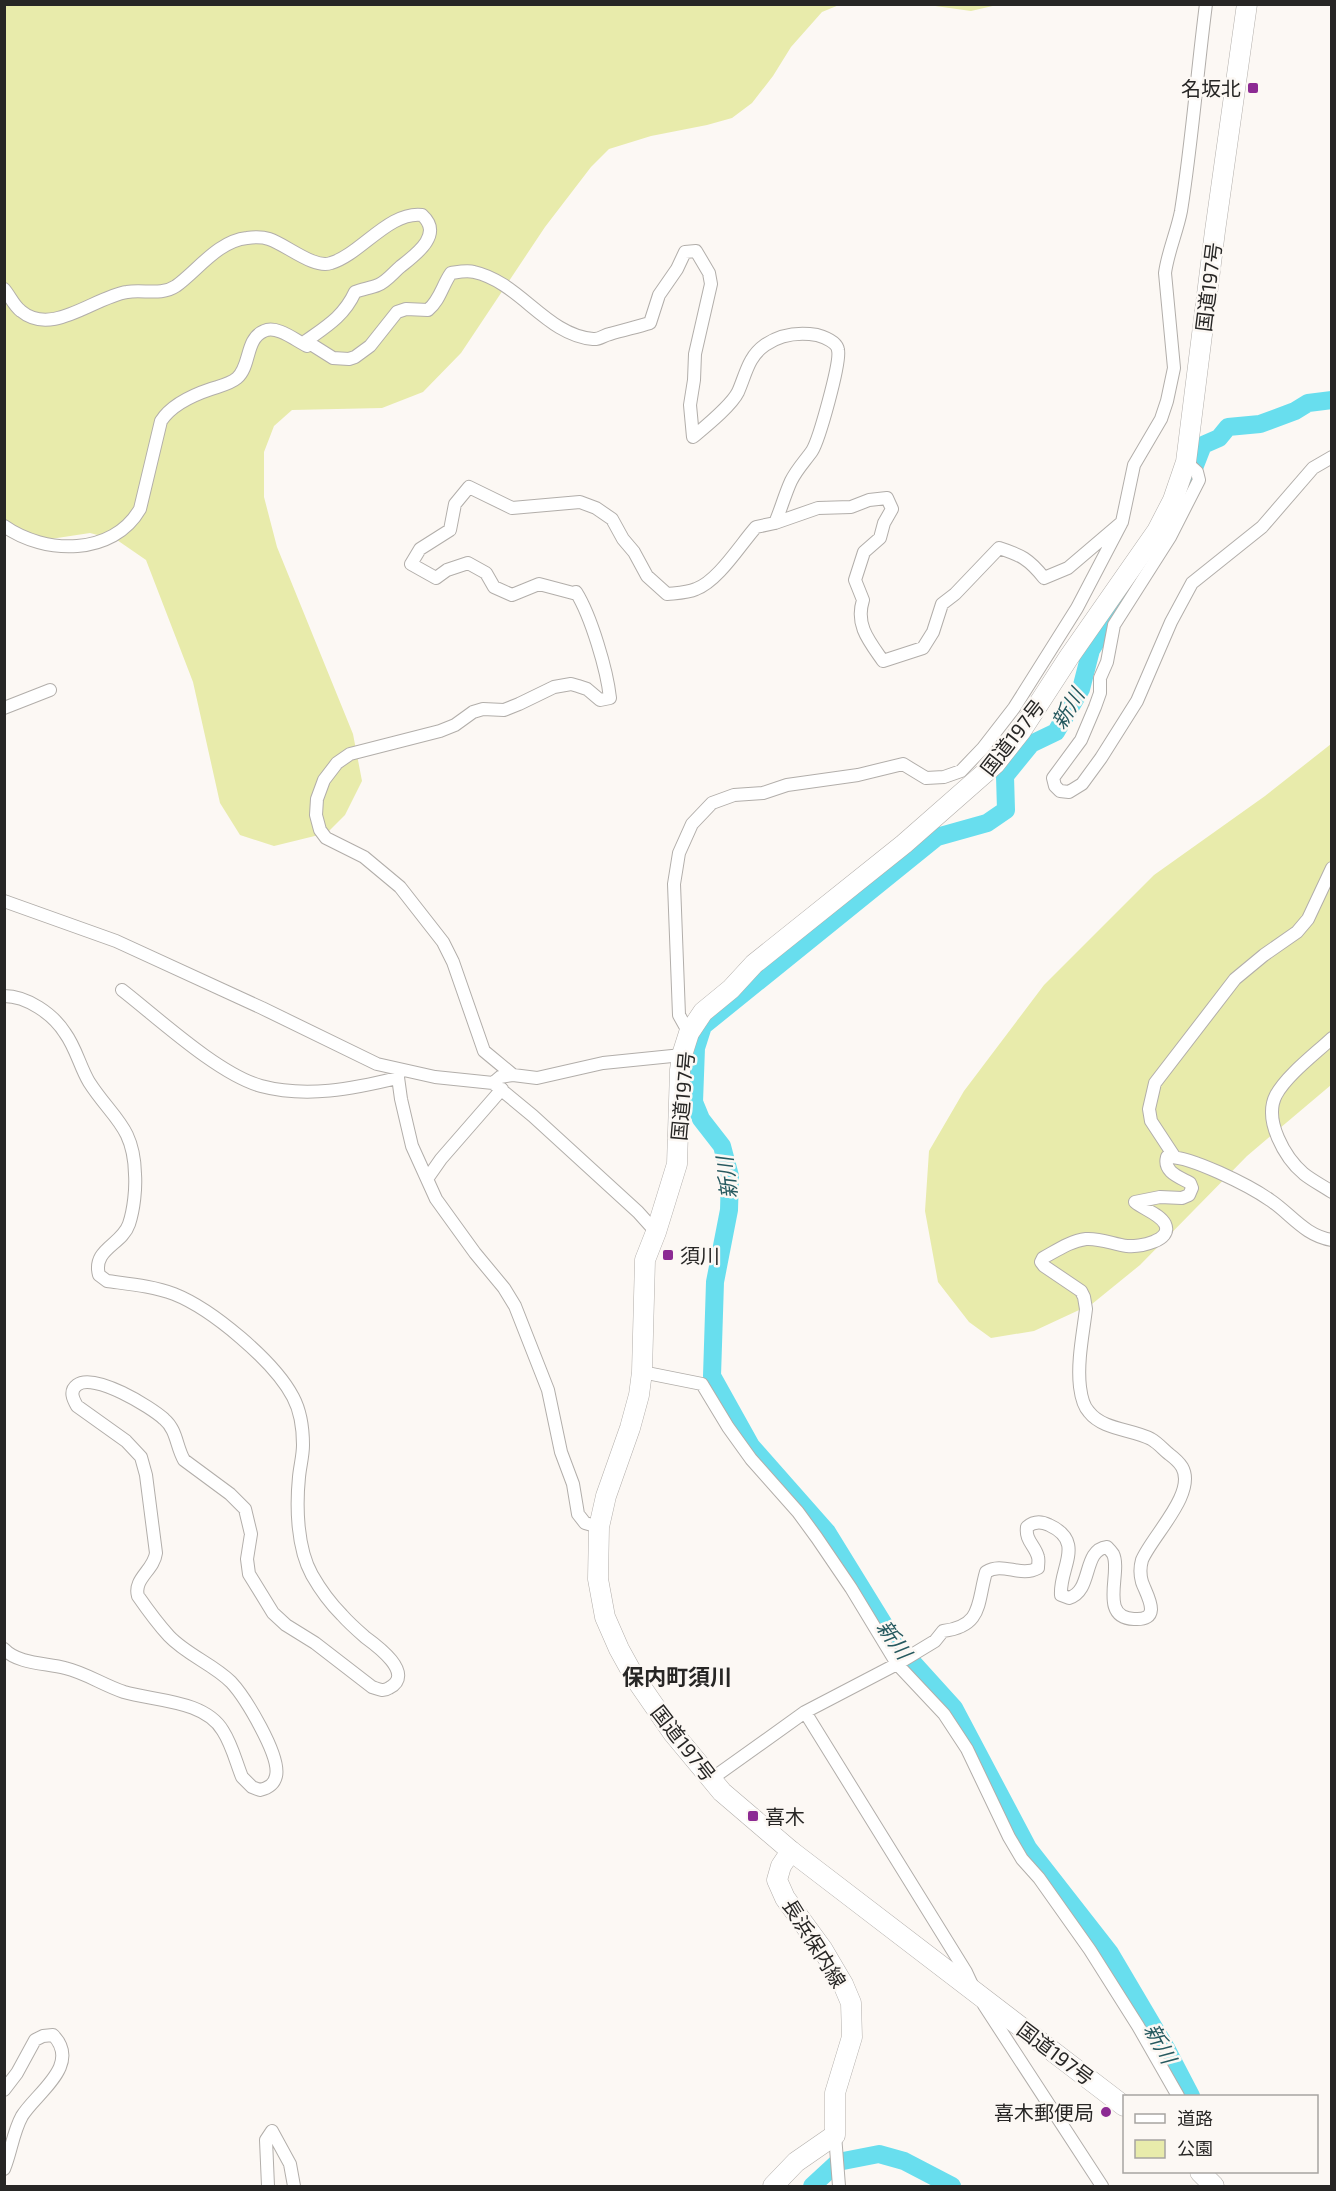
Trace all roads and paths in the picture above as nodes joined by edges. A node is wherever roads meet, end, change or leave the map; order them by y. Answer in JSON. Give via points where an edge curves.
{"nodes":[{"id":1,"x":1206,"y":4,"type":"edge"},
{"id":2,"x":1247,"y":4,"type":"edge"},
{"id":3,"x":4,"y":289,"type":"edge"},
{"id":4,"x":306,"y":341,"type":"junction"},
{"id":5,"x":1332,"y":457,"type":"edge"},
{"id":6,"x":1122,"y":522,"type":"junction"},
{"id":7,"x":776,"y":523,"type":"junction"},
{"id":8,"x":4,"y":526,"type":"edge"},
{"id":9,"x":1106,"y":621,"type":"junction"},
{"id":10,"x":50,"y":690,"type":"dead end"},
{"id":11,"x":4,"y":708,"type":"edge"},
{"id":12,"x":1332,"y":868,"type":"edge"},
{"id":13,"x":4,"y":901,"type":"edge"},
{"id":14,"x":122,"y":990,"type":"dead end"},
{"id":15,"x":4,"y":996,"type":"edge"},
{"id":16,"x":689,"y":1033,"type":"junction"},
{"id":17,"x":1332,"y":1038,"type":"edge"},
{"id":18,"x":682,"y":1055,"type":"junction"},
{"id":19,"x":397,"y":1074,"type":"junction"},
{"id":20,"x":513,"y":1075,"type":"junction"},
{"id":21,"x":498,"y":1086,"type":"junction"},
{"id":22,"x":1174,"y":1156,"type":"junction"},
{"id":23,"x":427,"y":1179,"type":"junction"},
{"id":24,"x":1332,"y":1192,"type":"edge"},
{"id":25,"x":656,"y":1232,"type":"junction"},
{"id":26,"x":1332,"y":1240,"type":"edge"},
{"id":27,"x":642,"y":1372,"type":"junction"},
{"id":28,"x":599,"y":1527,"type":"junction"},
{"id":29,"x":4,"y":1649,"type":"edge"},
{"id":30,"x":897,"y":1664,"type":"junction"},
{"id":31,"x":806,"y":1712,"type":"junction"},
{"id":32,"x":710,"y":1780,"type":"junction"},
{"id":33,"x":791,"y":1851,"type":"junction"},
{"id":34,"x":975,"y":1992,"type":"junction"},
{"id":35,"x":4,"y":2090,"type":"edge"},
{"id":36,"x":1177,"y":2095,"type":"edge"},
{"id":37,"x":1123,"y":2104,"type":"edge"},
{"id":38,"x":836,"y":2139,"type":"junction"},
{"id":39,"x":4,"y":2169,"type":"edge"},
{"id":40,"x":838,"y":2182,"type":"edge"},
{"id":41,"x":267,"y":2187,"type":"edge"},
{"id":42,"x":294,"y":2187,"type":"edge"},
{"id":43,"x":772,"y":2187,"type":"edge"},
{"id":44,"x":1102,"y":2187,"type":"edge"}],
"edges":[{"from":1,"to":6,"type":"street","via":[[1184,191],[1164,273],[1174,368],[1161,418],[1134,465]]},
{"from":2,"to":9,"type":"main road","name":"国道197号","via":[[1186,462],[1173,500]]},
{"from":3,"to":4,"type":"street","via":[[20,311],[34,319],[57,319],[126,292],[167,290],[207,258],[245,238],[266,238],[318,264],[330,264],[404,218],[422,215],[430,231],[420,252],[379,285],[355,292],[347,308]]},
{"from":4,"to":7,"type":"street","via":[[333,358],[355,357],[370,346],[398,312],[428,310],[438,302],[451,273],[472,271],[496,279],[577,337],[596,340],[650,323],[659,295],[685,252],[696,251],[711,284],[695,354],[690,405],[693,436],[738,393],[749,363],[765,345],[781,337],[806,333],[824,337],[839,352],[833,386],[813,449],[791,482]]},
{"from":4,"to":8,"type":"street","via":[[307,346],[274,330],[265,331],[250,347],[240,376],[168,410],[161,421],[140,509],[116,536],[61,547],[35,541]]},
{"from":5,"to":9,"type":"street","via":[[1313,468],[1262,527],[1192,583],[1137,701],[1101,758],[1082,784],[1069,792],[1060,791],[1053,778],[1081,740],[1100,693],[1100,678],[1107,662]]},
{"from":6,"to":7,"type":"street","via":[[1068,568],[1044,578],[1022,555],[999,548],[942,604],[923,648],[883,661],[867,638],[859,613],[863,600],[855,580],[864,552],[880,538],[892,509],[887,498],[851,507],[818,508]]},
{"from":6,"to":16,"type":"street","via":[[1077,608],[1014,708],[961,771],[926,778],[903,764],[763,793],[734,795],[712,803],[692,824],[679,854],[674,884],[679,1015]]},
{"from":7,"to":20,"type":"street","via":[[756,527],[723,568],[702,586],[667,594],[647,576],[612,519],[596,508],[580,502],[512,508],[469,487],[455,504],[450,530],[420,549],[411,564],[436,578],[468,563],[486,573],[494,587],[512,595],[539,584],[576,592],[606,673],[610,698],[600,700],[587,689],[571,684],[554,687],[504,710],[473,712],[440,731],[350,754],[324,780],[317,799],[316,815],[326,838],[364,857],[400,887],[443,942],[484,1051]]},
{"from":9,"to":16,"type":"main road","name":"国道197号","via":[[1069,657],[995,764],[904,844],[754,964],[703,1012]]},
{"from":10,"to":11,"type":"street"},
{"from":12,"to":22,"type":"street","via":[[1308,919],[1297,932],[1235,979],[1155,1083],[1149,1109],[1151,1121]]},
{"from":13,"to":19,"type":"street","via":[[116,941]]},
{"from":14,"to":19,"type":"street","via":[[208,1057],[259,1085],[306,1092],[330,1091]]},
{"from":15,"to":29,"type":"street","via":[[30,1003],[58,1024],[88,1079],[128,1134],[135,1173],[130,1223],[99,1259],[99,1275],[107,1281],[174,1294],[192,1303],[232,1331],[281,1380],[292,1395],[302,1422],[298,1508],[305,1558],[327,1598],[351,1625],[384,1651],[396,1668],[397,1677],[388,1690],[372,1687],[279,1619],[249,1574],[251,1534],[248,1516],[239,1501],[184,1460],[175,1432],[164,1419],[129,1396],[90,1383],[74,1386],[77,1406],[126,1441],[144,1464],[156,1553],[152,1566],[137,1584],[138,1596],[174,1640],[237,1689],[273,1756],[277,1767],[273,1784],[260,1790],[246,1782],[222,1729],[199,1711],[126,1692],[82,1673],[15,1657]]},
{"from":16,"to":18,"type":"main road","name":"国道197号"},
{"from":17,"to":24,"type":"street","via":[[1284,1084],[1273,1105],[1273,1121],[1282,1147],[1304,1173]]},
{"from":18,"to":20,"type":"street","via":[[603,1063],[537,1078]]},
{"from":18,"to":25,"type":"main road","name":"国道197号","via":[[677,1164]]},
{"from":19,"to":21,"type":"street"},
{"from":19,"to":23,"type":"street","via":[[412,1146]]},
{"from":20,"to":21,"type":"street","via":[[500,1077]]},
{"from":21,"to":23,"type":"street"},
{"from":21,"to":25,"type":"street"},
{"from":22,"to":26,"type":"street","via":[[1249,1188],[1271,1200],[1301,1227],[1321,1239]]},
{"from":22,"to":30,"type":"street","via":[[1167,1157],[1167,1169],[1190,1184],[1188,1195],[1135,1202],[1162,1219],[1166,1233],[1161,1238],[1130,1246],[1080,1240],[1041,1262],[1084,1297],[1080,1386],[1089,1413],[1099,1421],[1152,1440],[1174,1458],[1185,1476],[1176,1507],[1140,1565],[1142,1584],[1150,1597],[1147,1616],[1132,1620],[1115,1607],[1115,1564],[1107,1547],[1094,1554],[1078,1593],[1069,1598],[1061,1595],[1060,1583],[1068,1560],[1067,1541],[1049,1525],[1038,1522],[1027,1527],[1026,1533],[1038,1557],[1038,1568],[1030,1572],[993,1568],[986,1572],[980,1605],[971,1620],[957,1629],[943,1631],[935,1641]]},
{"from":23,"to":28,"type":"street","via":[[436,1199],[515,1306],[548,1390],[578,1514],[585,1523]]},
{"from":25,"to":27,"type":"main road","name":"国道197号","via":[[645,1260]]},
{"from":27,"to":28,"type":"main road","name":"国道197号","via":[[630,1428]]},
{"from":27,"to":30,"type":"street","via":[[702,1384],[728,1427],[817,1538]]},
{"from":28,"to":32,"type":"main road","name":"国道197号","via":[[598,1579],[605,1617],[619,1649],[673,1733]]},
{"from":30,"to":31,"type":"street"},
{"from":30,"to":36,"type":"street","via":[[944,1714],[967,1749],[1022,1859],[1090,1950]]},
{"from":31,"to":32,"type":"street"},
{"from":31,"to":34,"type":"street"},
{"from":32,"to":33,"type":"main road","name":"国道197号"},
{"from":33,"to":34,"type":"main road","name":"国道197号"},
{"from":33,"to":38,"type":"main road","name":"長浜保内線","via":[[777,1880],[785,1898],[833,1967],[851,2003],[852,2037],[835,2093]]},
{"from":34,"to":37,"type":"main road","name":"国道197号"},
{"from":34,"to":44,"type":"street"},
{"from":35,"to":39,"type":"street","via":[[35,2040],[53,2035],[59,2041],[60,2068],[22,2118]]},
{"from":38,"to":40,"type":"street"},
{"from":38,"to":43,"type":"main road","via":[[796,2162]]},
{"from":41,"to":42,"type":"street","via":[[266,2140],[272,2131],[290,2164]]}]}
